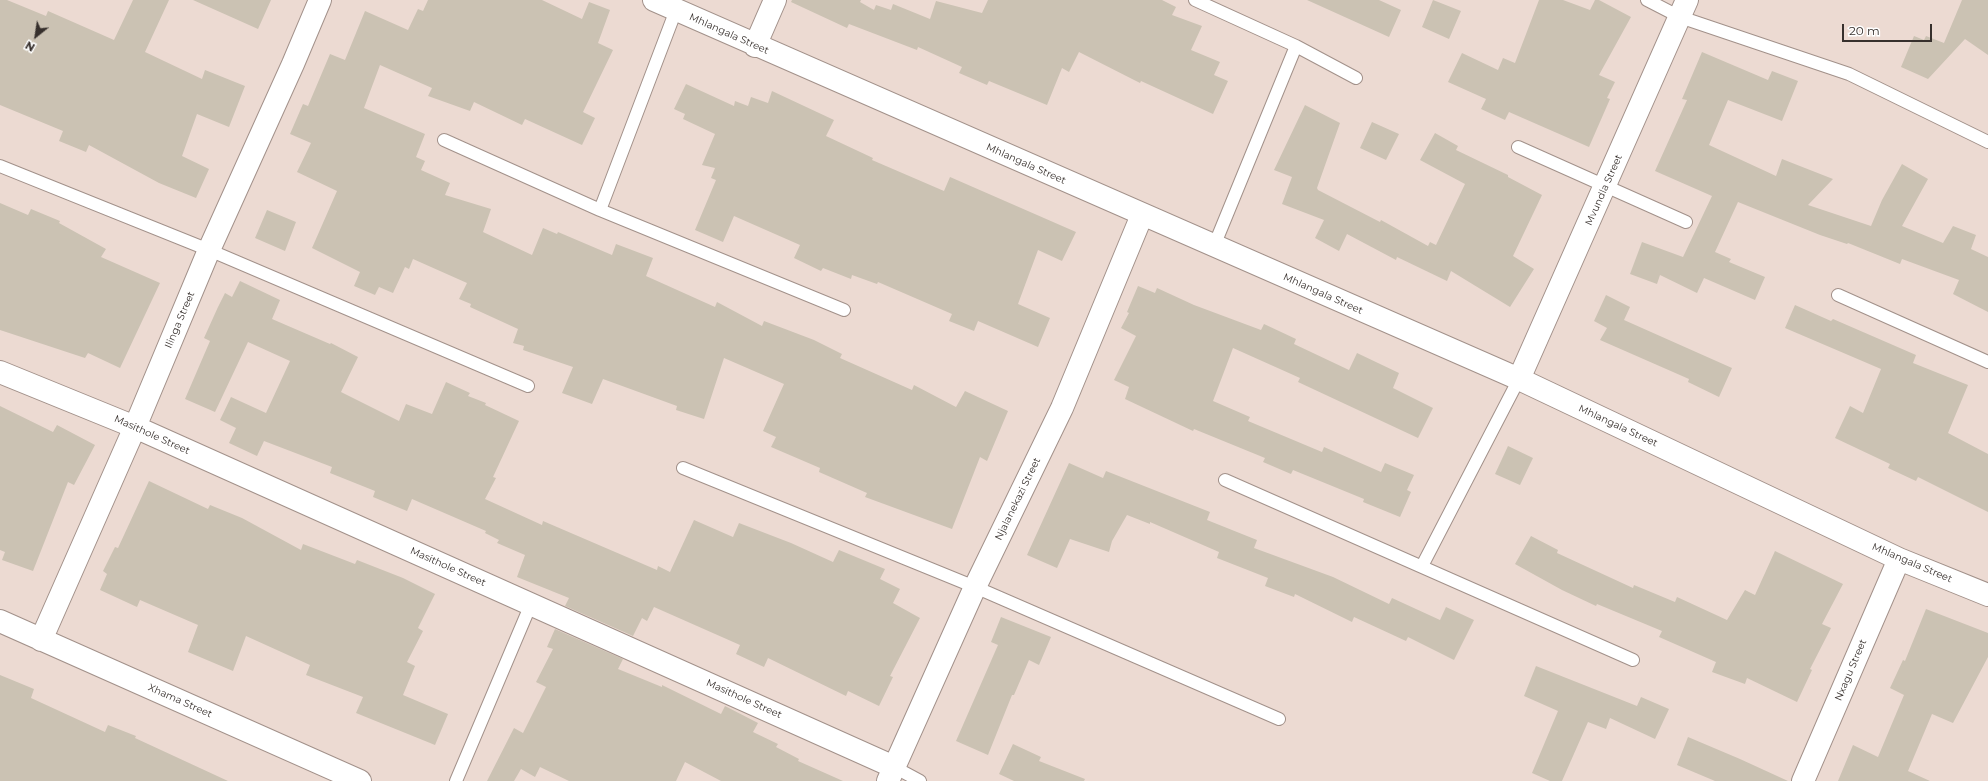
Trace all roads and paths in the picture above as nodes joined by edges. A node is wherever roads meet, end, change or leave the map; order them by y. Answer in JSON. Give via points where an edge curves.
{"nodes":[{"id":1,"x":320,"y":0,"type":"edge"},
{"id":2,"x":654,"y":0,"type":"edge"},
{"id":3,"x":775,"y":0,"type":"edge"},
{"id":4,"x":1195,"y":0,"type":"edge"},
{"id":5,"x":1648,"y":0,"type":"edge"},
{"id":6,"x":1683,"y":9,"type":"edge"},
{"id":7,"x":676,"y":10,"type":"junction"},
{"id":8,"x":755,"y":46,"type":"junction"},
{"id":9,"x":1296,"y":46,"type":"junction"},
{"id":10,"x":1356,"y":78,"type":"dead end"},
{"id":11,"x":444,"y":140,"type":"dead end"},
{"id":12,"x":1988,"y":142,"type":"edge"},
{"id":13,"x":1518,"y":147,"type":"dead end"},
{"id":14,"x":0,"y":166,"type":"edge"},
{"id":15,"x":1605,"y":187,"type":"junction"},
{"id":16,"x":600,"y":210,"type":"junction"},
{"id":17,"x":1142,"y":215,"type":"junction"},
{"id":18,"x":1686,"y":222,"type":"dead end"},
{"id":19,"x":1214,"y":246,"type":"junction"},
{"id":20,"x":209,"y":250,"type":"junction"},
{"id":21,"x":1838,"y":295,"type":"dead end"},
{"id":22,"x":844,"y":310,"type":"dead end"},
{"id":23,"x":1988,"y":362,"type":"edge"},
{"id":24,"x":0,"y":372,"type":"edge"},
{"id":25,"x":1519,"y":379,"type":"junction"},
{"id":26,"x":528,"y":386,"type":"dead end"},
{"id":27,"x":135,"y":427,"type":"junction"},
{"id":28,"x":683,"y":468,"type":"dead end"},
{"id":29,"x":1225,"y":480,"type":"dead end"},
{"id":30,"x":1899,"y":558,"type":"junction"},
{"id":31,"x":1422,"y":566,"type":"junction"},
{"id":32,"x":975,"y":587,"type":"junction"},
{"id":33,"x":1986,"y":589,"type":"edge"},
{"id":34,"x":531,"y":604,"type":"junction"},
{"id":35,"x":0,"y":621,"type":"edge"},
{"id":36,"x":41,"y":640,"type":"junction"},
{"id":37,"x":1633,"y":660,"type":"dead end"},
{"id":38,"x":1279,"y":719,"type":"dead end"},
{"id":39,"x":891,"y":774,"type":"edge"},
{"id":40,"x":360,"y":781,"type":"edge"},
{"id":41,"x":456,"y":781,"type":"edge"},
{"id":42,"x":920,"y":781,"type":"edge"},
{"id":43,"x":1803,"y":781,"type":"edge"}],
"edges":[{"from":1,"to":20,"type":"street","name":"Ilinga Street"},
{"from":2,"to":7,"type":"street","name":"Mhlangala Street"},
{"from":3,"to":8,"type":"street"},
{"from":4,"to":9,"type":"lane"},
{"from":5,"to":6,"type":"lane"},
{"from":6,"to":12,"type":"lane","via":[[1849,74]]},
{"from":6,"to":15,"type":"street","name":"Mvundla Street"},
{"from":7,"to":8,"type":"street","name":"Mhlangala Street"},
{"from":7,"to":16,"type":"lane"},
{"from":8,"to":17,"type":"street","name":"Mhlangala Street"},
{"from":9,"to":10,"type":"lane"},
{"from":9,"to":19,"type":"lane"},
{"from":11,"to":16,"type":"lane"},
{"from":13,"to":15,"type":"lane"},
{"from":14,"to":20,"type":"lane"},
{"from":15,"to":18,"type":"lane"},
{"from":15,"to":25,"type":"street","name":"Mvundla Street"},
{"from":16,"to":22,"type":"lane"},
{"from":17,"to":19,"type":"street","name":"Mhlangala Street"},
{"from":17,"to":32,"type":"street","name":"Njalanekazi Street","via":[[1062,408]]},
{"from":19,"to":25,"type":"street","name":"Mhlangala Street"},
{"from":20,"to":26,"type":"lane"},
{"from":20,"to":27,"type":"street","name":"Ilinga Street"},
{"from":21,"to":23,"type":"lane"},
{"from":24,"to":27,"type":"street","name":"Masithole Street"},
{"from":25,"to":30,"type":"street","name":"Mhlangala Street"},
{"from":25,"to":31,"type":"lane"},
{"from":27,"to":34,"type":"street","name":"Masithole Street"},
{"from":27,"to":36,"type":"street","name":"Ilinga Street"},
{"from":28,"to":32,"type":"lane"},
{"from":29,"to":31,"type":"lane"},
{"from":30,"to":33,"type":"street","name":"Mhlangala Street"},
{"from":30,"to":43,"type":"street","name":"Nxagu Street"},
{"from":31,"to":37,"type":"lane"},
{"from":32,"to":38,"type":"lane"},
{"from":32,"to":39,"type":"street","name":"Njalanekazi Street"},
{"from":34,"to":39,"type":"street","name":"Masithole Street"},
{"from":34,"to":41,"type":"lane"},
{"from":35,"to":36,"type":"street","name":"Xhama Street"},
{"from":36,"to":40,"type":"street","name":"Xhama Street"},
{"from":39,"to":42,"type":"lane"}]}
